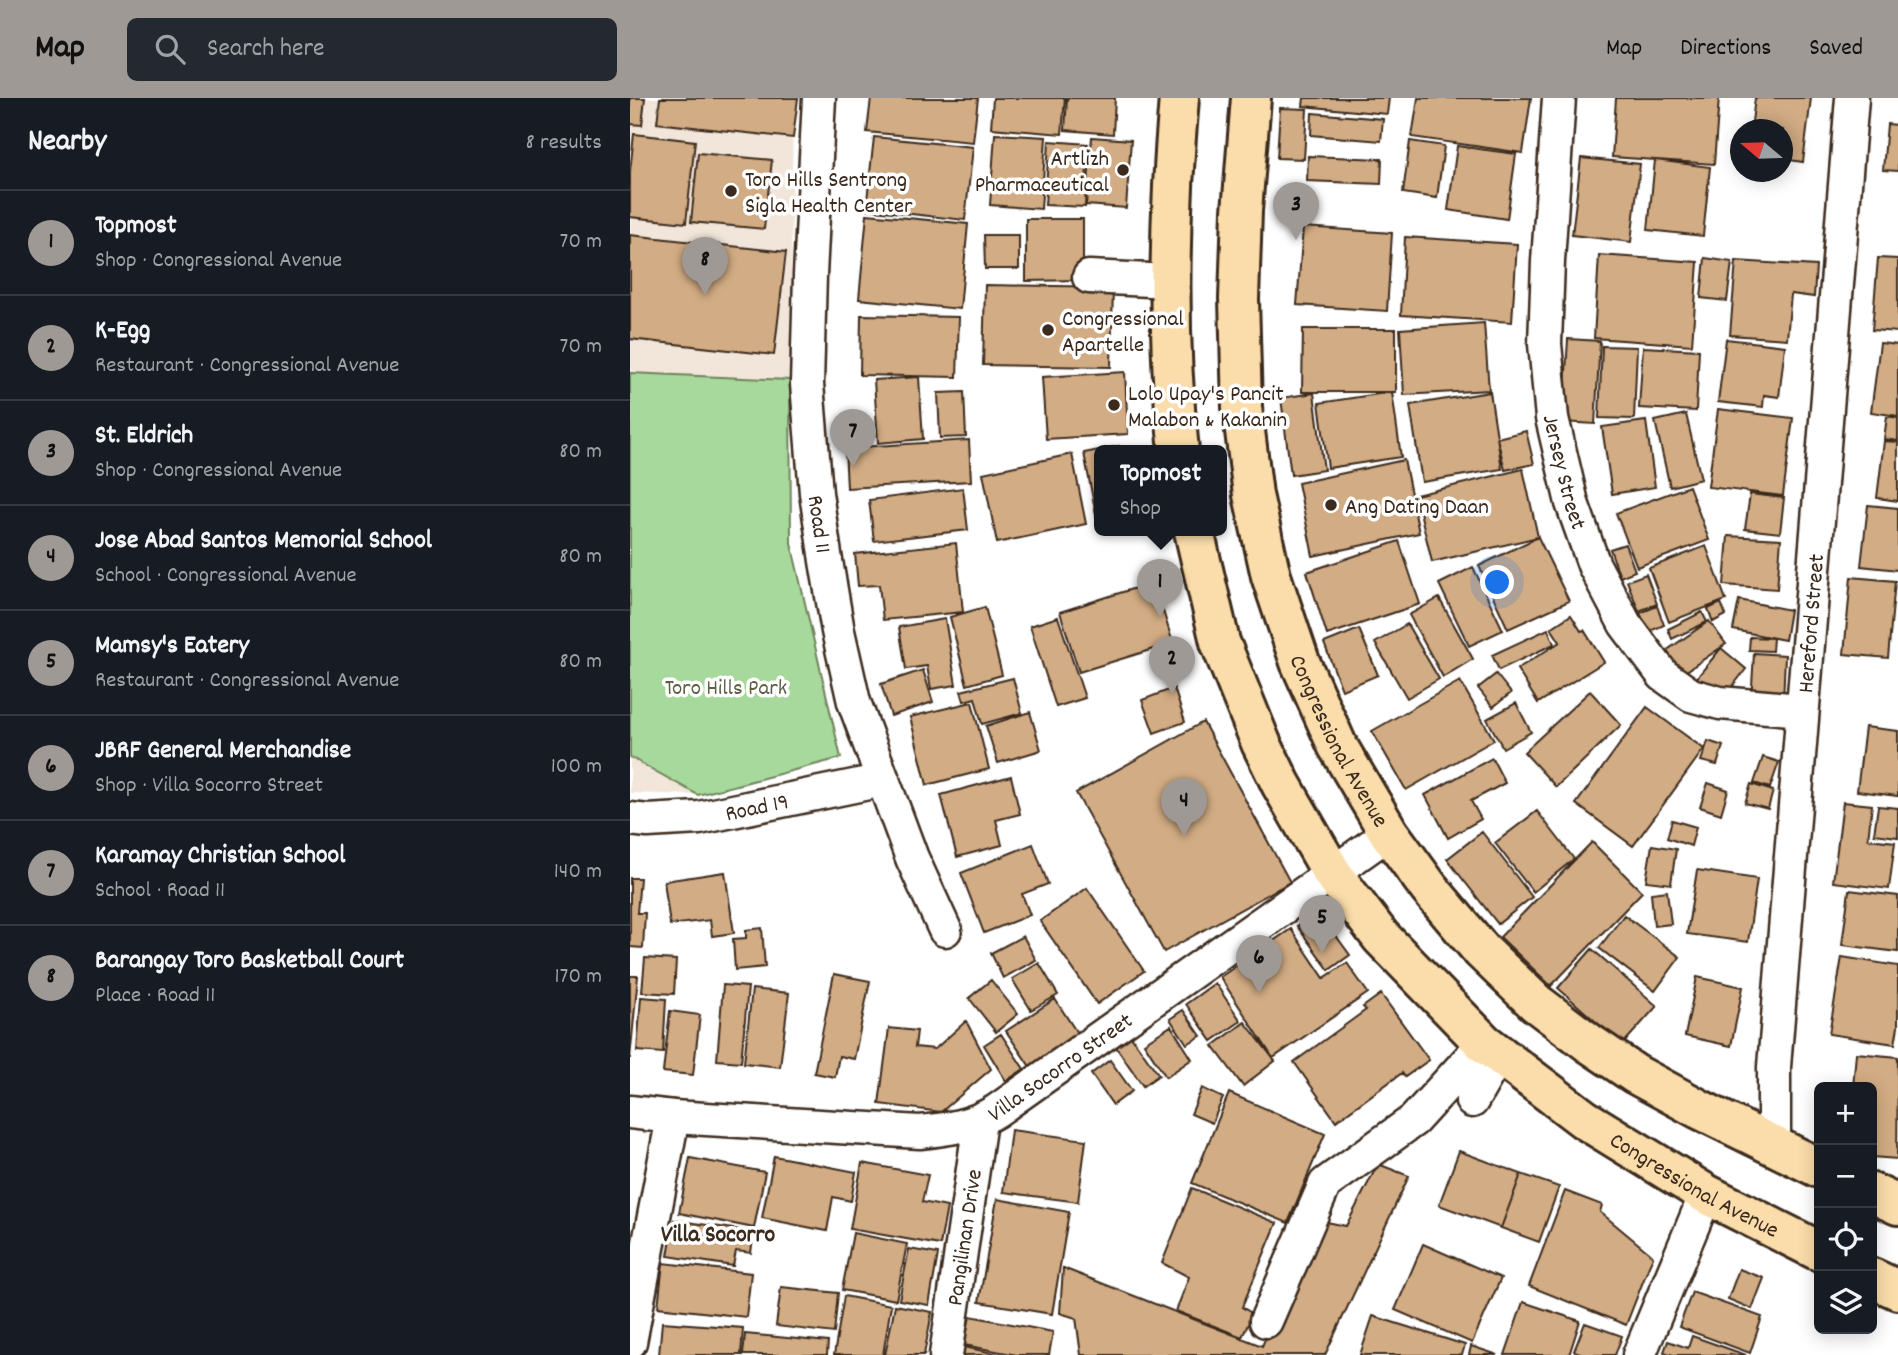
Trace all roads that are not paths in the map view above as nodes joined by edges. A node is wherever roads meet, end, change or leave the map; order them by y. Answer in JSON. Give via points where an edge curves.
{"nodes":[{"id":1,"x":819,"y":98,"type":"edge"},
{"id":2,"x":1179,"y":98,"type":"edge"},
{"id":3,"x":1251,"y":98,"type":"edge"},
{"id":4,"x":1559,"y":98,"type":"edge"},
{"id":5,"x":1852,"y":98,"type":"edge"},
{"id":6,"x":1101,"y":286,"type":"dead end"},
{"id":7,"x":1170,"y":289,"type":"junction"},
{"id":8,"x":1178,"y":445,"type":"edge"},
{"id":9,"x":1195,"y":536,"type":"edge"},
{"id":10,"x":1802,"y":710,"type":"junction"},
{"id":11,"x":883,"y":780,"type":"junction"},
{"id":12,"x":630,"y":819,"type":"edge"},
{"id":13,"x":1389,"y":833,"type":"junction"},
{"id":14,"x":1332,"y":873,"type":"junction"},
{"id":15,"x":945,"y":930,"type":"dead end"},
{"id":16,"x":1491,"y":1049,"type":"junction"},
{"id":17,"x":1472,"y":1101,"type":"dead end"},
{"id":18,"x":630,"y":1112,"type":"edge"},
{"id":19,"x":673,"y":1117,"type":"junction"},
{"id":20,"x":980,"y":1121,"type":"junction"},
{"id":21,"x":1774,"y":1147,"type":"junction"},
{"id":22,"x":1814,"y":1166,"type":"edge"},
{"id":23,"x":1706,"y":1194,"type":"junction"},
{"id":24,"x":1877,"y":1194,"type":"edge"},
{"id":25,"x":1898,"y":1205,"type":"edge"},
{"id":26,"x":1814,"y":1248,"type":"edge"},
{"id":27,"x":1877,"y":1280,"type":"edge"},
{"id":28,"x":1898,"y":1290,"type":"edge"},
{"id":29,"x":1266,"y":1321,"type":"dead end"},
{"id":30,"x":630,"y":1342,"type":"edge"},
{"id":31,"x":946,"y":1355,"type":"edge"},
{"id":32,"x":1639,"y":1355,"type":"edge"}],
"edges":[{"from":1,"to":11,"type":"street","name":"Road 11","via":[[807,384],[816,493],[854,702]]},
{"from":2,"to":7,"type":"main road"},
{"from":3,"to":13,"type":"main road","name":"Congressional Avenue","via":[[1239,299],[1242,407],[1253,495],[1271,576],[1300,662],[1337,745]]},
{"from":4,"to":10,"type":"street","name":"Jersey Street","via":[[1545,344],[1552,418],[1572,503],[1594,565],[1625,624],[1663,675],[1691,695],[1720,704]]},
{"from":5,"to":10,"type":"street","name":"Hereford Street"},
{"from":6,"to":7,"type":"street"},
{"from":7,"to":8,"type":"main road"},
{"from":9,"to":14,"type":"main road","name":"Congressional Avenue","via":[[1220,642],[1261,743]]},
{"from":10,"to":21,"type":"street","name":"Hereford Street","via":[[1774,1068]]},
{"from":11,"to":12,"type":"street","name":"Road 19","via":[[699,818]]},
{"from":11,"to":15,"type":"street","name":"Road 11"},
{"from":13,"to":14,"type":"street","name":"Villa Socorro Street"},
{"from":13,"to":21,"type":"main road","name":"Congressional Avenue","via":[[1482,951],[1536,1003],[1635,1074]]},
{"from":14,"to":16,"type":"main road","name":"Congressional Avenue","via":[[1381,937]]},
{"from":14,"to":20,"type":"street","name":"Villa Socorro Street"},
{"from":16,"to":17,"type":"street"},
{"from":16,"to":23,"type":"main road","name":"Congressional Avenue","via":[[1584,1119]]},
{"from":16,"to":29,"type":"street","via":[[1413,1120],[1325,1184]]},
{"from":18,"to":19,"type":"street","name":"Villa Socorro Street"},
{"from":19,"to":20,"type":"street","name":"Villa Socorro Street","via":[[920,1132]]},
{"from":19,"to":30,"type":"street"},
{"from":20,"to":31,"type":"street","name":"Pangilinan Drive"},
{"from":21,"to":22,"type":"main road","name":"Congressional Avenue"},
{"from":23,"to":26,"type":"main road","name":"Congressional Avenue"},
{"from":23,"to":32,"type":"street"},
{"from":24,"to":25,"type":"main road"},
{"from":27,"to":28,"type":"main road"}]}
